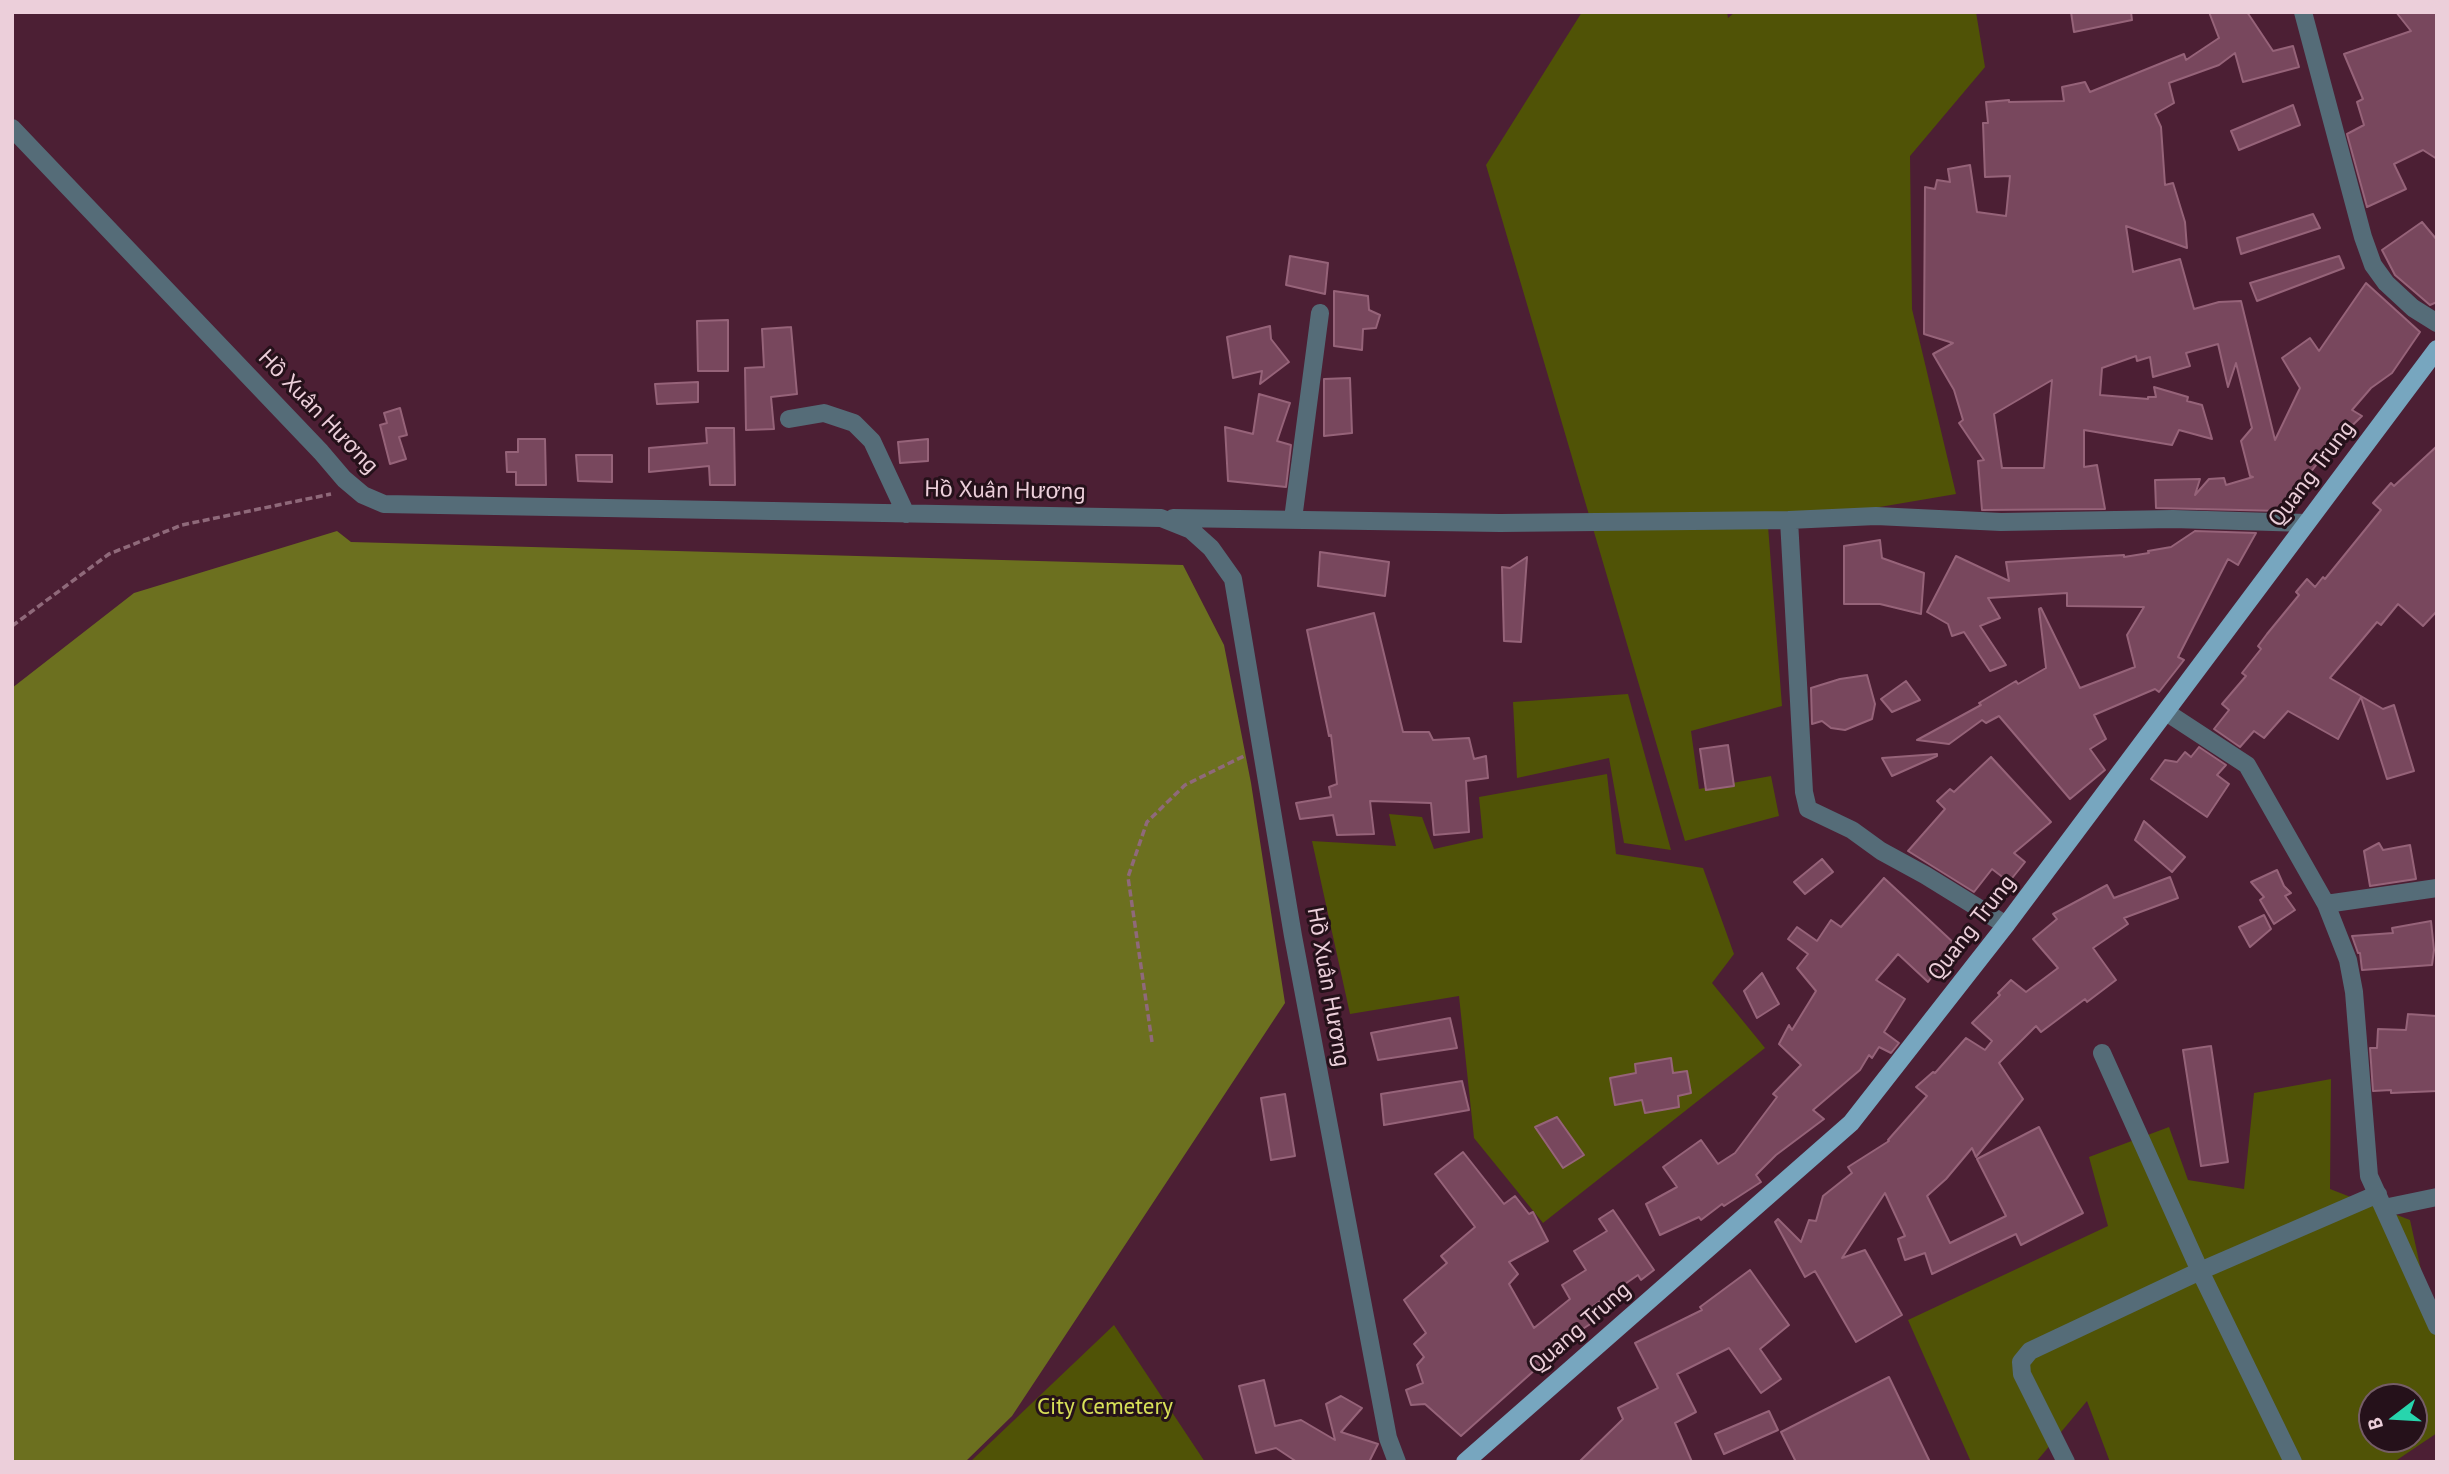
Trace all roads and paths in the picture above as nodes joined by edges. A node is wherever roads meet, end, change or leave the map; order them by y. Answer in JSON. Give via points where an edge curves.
{"nodes":[{"id":1,"x":2303,"y":12,"type":"edge"},
{"id":2,"x":12,"y":128,"type":"edge"},
{"id":3,"x":1320,"y":313,"type":"dead end"},
{"id":4,"x":2437,"y":323,"type":"edge"},
{"id":5,"x":2437,"y":349,"type":"edge"},
{"id":6,"x":789,"y":419,"type":"dead end"},
{"id":7,"x":355,"y":488,"type":"junction"},
{"id":8,"x":906,"y":514,"type":"junction"},
{"id":9,"x":1161,"y":518,"type":"junction"},
{"id":10,"x":1293,"y":519,"type":"junction"},
{"id":11,"x":1789,"y":520,"type":"junction"},
{"id":12,"x":2306,"y":523,"type":"junction"},
{"id":13,"x":12,"y":626,"type":"edge"},
{"id":14,"x":2166,"y":712,"type":"junction"},
{"id":15,"x":1261,"y":748,"type":"junction"},
{"id":16,"x":2437,"y":888,"type":"edge"},
{"id":17,"x":2326,"y":904,"type":"junction"},
{"id":18,"x":2006,"y":925,"type":"junction"},
{"id":19,"x":1152,"y":1042,"type":"dead end"},
{"id":20,"x":2102,"y":1053,"type":"dead end"},
{"id":21,"x":2437,"y":1197,"type":"edge"},
{"id":22,"x":2381,"y":1201,"type":"junction"},
{"id":23,"x":2200,"y":1271,"type":"junction"},
{"id":24,"x":2437,"y":1326,"type":"edge"},
{"id":25,"x":1397,"y":1462,"type":"edge"},
{"id":26,"x":1465,"y":1462,"type":"edge"},
{"id":27,"x":2066,"y":1462,"type":"edge"},
{"id":28,"x":2293,"y":1462,"type":"edge"}],
"edges":[{"from":1,"to":4,"type":"street","via":[[2373,265],[2404,300]]},
{"from":2,"to":7,"type":"street","name":"Hồ Xuân Hương"},
{"from":3,"to":10,"type":"street"},
{"from":5,"to":12,"type":"main road","name":"Quang Trung"},
{"from":6,"to":8,"type":"street","via":[[824,413],[854,423],[872,441]]},
{"from":7,"to":8,"type":"street","name":"Hồ Xuân Hương","via":[[384,504]]},
{"from":7,"to":13,"type":"path","via":[[182,525],[109,554]]},
{"from":8,"to":9,"type":"street","name":"Hồ Xuân Hương"},
{"from":9,"to":10,"type":"street"},
{"from":9,"to":15,"type":"street","name":"Hồ Xuân Hương","via":[[1191,530],[1233,579]]},
{"from":10,"to":11,"type":"street","via":[[1500,523]]},
{"from":11,"to":12,"type":"street","via":[[1876,516],[2001,523],[2173,519]]},
{"from":11,"to":18,"type":"street","via":[[1808,809],[1852,830]]},
{"from":12,"to":14,"type":"main road","name":"Quang Trung"},
{"from":14,"to":17,"type":"street","via":[[2247,765]]},
{"from":14,"to":18,"type":"main road","name":"Quang Trung"},
{"from":15,"to":19,"type":"path","via":[[1185,785],[1146,822],[1128,877]]},
{"from":15,"to":25,"type":"street","name":"Hồ Xuân Hương","via":[[1295,949],[1388,1437]]},
{"from":16,"to":17,"type":"street"},
{"from":17,"to":22,"type":"street","via":[[2348,960],[2354,992],[2369,1176]]},
{"from":18,"to":26,"type":"main road","name":"Quang Trung","via":[[1851,1123]]},
{"from":20,"to":23,"type":"street"},
{"from":21,"to":22,"type":"street"},
{"from":22,"to":23,"type":"street"},
{"from":22,"to":24,"type":"street"},
{"from":23,"to":27,"type":"street","via":[[2030,1351],[2021,1362],[2022,1374]]},
{"from":23,"to":28,"type":"street"}]}
